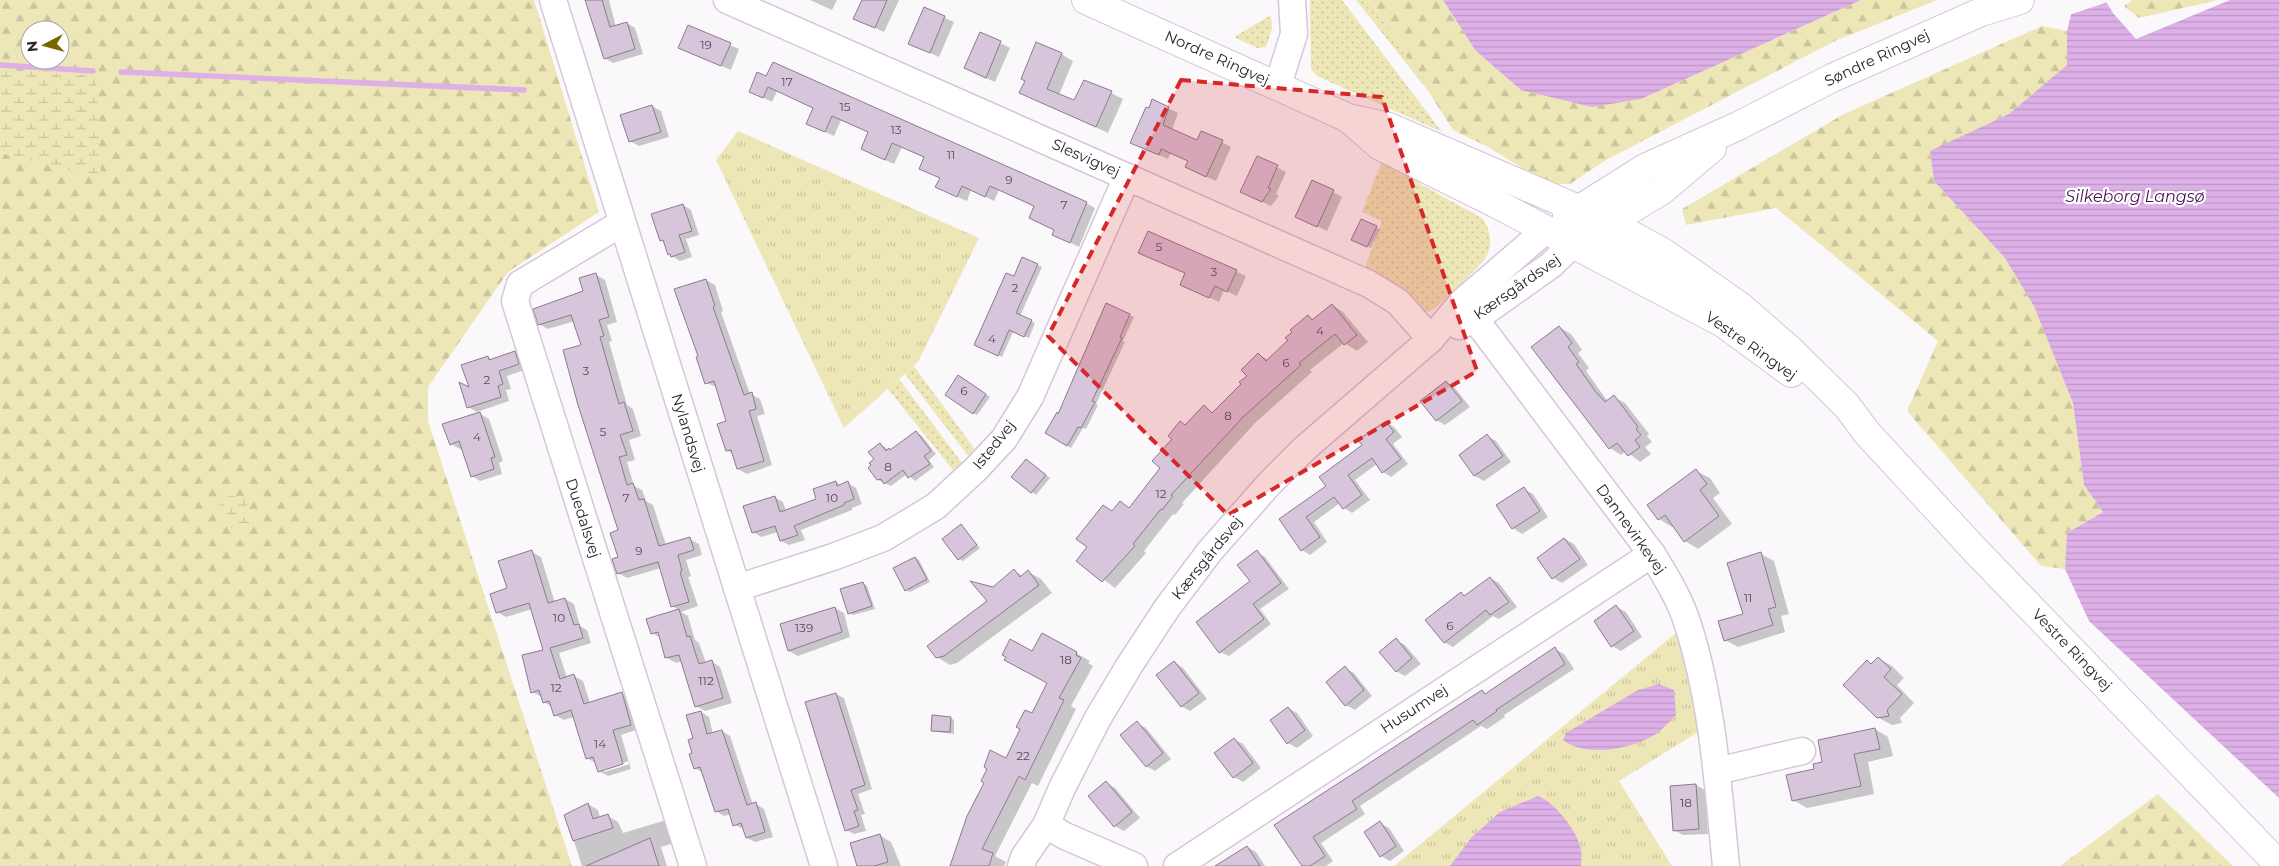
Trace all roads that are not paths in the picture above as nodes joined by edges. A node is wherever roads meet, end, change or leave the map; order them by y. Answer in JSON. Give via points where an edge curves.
{"nodes":[{"id":1,"x":553,"y":0,"type":"edge"},
{"id":2,"x":726,"y":0,"type":"edge"},
{"id":3,"x":1086,"y":0,"type":"edge"},
{"id":4,"x":1292,"y":0,"type":"edge"},
{"id":5,"x":2020,"y":0,"type":"edge"},
{"id":6,"x":1278,"y":86,"type":"junction"},
{"id":7,"x":1348,"y":118,"type":"junction"},
{"id":8,"x":1127,"y":177,"type":"junction"},
{"id":9,"x":622,"y":223,"type":"junction"},
{"id":10,"x":1577,"y":227,"type":"junction"},
{"id":11,"x":1475,"y":319,"type":"junction"},
{"id":12,"x":1430,"y":339,"type":"junction"},
{"id":13,"x":1867,"y":432,"type":"junction"},
{"id":14,"x":1652,"y":554,"type":"junction"},
{"id":15,"x":737,"y":588,"type":"junction"},
{"id":16,"x":1802,"y":751,"type":"dead end"},
{"id":17,"x":1717,"y":771,"type":"junction"},
{"id":18,"x":1046,"y":825,"type":"junction"},
{"id":19,"x":693,"y":866,"type":"edge"},
{"id":20,"x":824,"y":866,"type":"edge"},
{"id":21,"x":1021,"y":866,"type":"edge"},
{"id":22,"x":1038,"y":866,"type":"edge"},
{"id":23,"x":1134,"y":866,"type":"edge"},
{"id":24,"x":1177,"y":866,"type":"edge"},
{"id":25,"x":1726,"y":866,"type":"edge"},
{"id":26,"x":2279,"y":866,"type":"edge"}],
"edges":[{"from":1,"to":9,"type":"street","name":"Nylandsvej"},
{"from":2,"to":8,"type":"street","name":"Slesvigvej"},
{"from":3,"to":6,"type":"main road","name":"Nordre Ringvej"},
{"from":4,"to":6,"type":"street","via":[[1294,34]]},
{"from":5,"to":10,"type":"main road","name":"Søndre Ringvej","via":[[1981,12],[1906,44],[1738,126],[1661,191]]},
{"from":6,"to":7,"type":"main road","name":"Nordre Ringvej"},
{"from":7,"to":10,"type":"main road","name":"Nordre Ringvej","via":[[1389,127]]},
{"from":7,"to":10,"type":"main road","name":"Nordre Ringvej","via":[[1380,146]]},
{"from":8,"to":12,"type":"street","name":"Slesvigvej","via":[[1369,284],[1398,302]]},
{"from":8,"to":15,"type":"street","name":"Istedvej","via":[[1030,397],[1004,439],[976,469],[936,506],[883,538]]},
{"from":9,"to":15,"type":"street","name":"Nylandsvej"},
{"from":9,"to":19,"type":"street","name":"Duedalsvej","via":[[520,284],[514,301]]},
{"from":10,"to":11,"type":"street","name":"Kærsgårdsvej","via":[[1551,265]]},
{"from":10,"to":12,"type":"street","name":"Kærsgårdsvej","via":[[1462,302]]},
{"from":10,"to":13,"type":"main road","name":"Vestre Ringvej","via":[[1723,323]]},
{"from":10,"to":13,"type":"main road","name":"Vestre Ringvej","via":[[1664,253],[1741,307],[1847,406]]},
{"from":11,"to":12,"type":"street","name":"Kærsgårdsvej"},
{"from":11,"to":14,"type":"street","name":"Dannevirkevej"},
{"from":12,"to":18,"type":"street","name":"Kærsgårdsvej","via":[[1304,449],[1210,551],[1167,608],[1125,674],[1081,750]]},
{"from":13,"to":26,"type":"main road","name":"Vestre Ringvej","via":[[1975,550]]},
{"from":14,"to":17,"type":"street","name":"Dannevirkevej","via":[[1674,591],[1688,625],[1711,724]]},
{"from":14,"to":24,"type":"street","name":"Husumvej"},
{"from":15,"to":20,"type":"street","name":"Nylandsvej"},
{"from":16,"to":17,"type":"street"},
{"from":17,"to":25,"type":"street","name":"Dannevirkevej"},
{"from":18,"to":21,"type":"street","name":"Kærsgårdsvej"},
{"from":18,"to":22,"type":"street","name":"Kærsgårdsvej"},
{"from":18,"to":23,"type":"street"}]}
